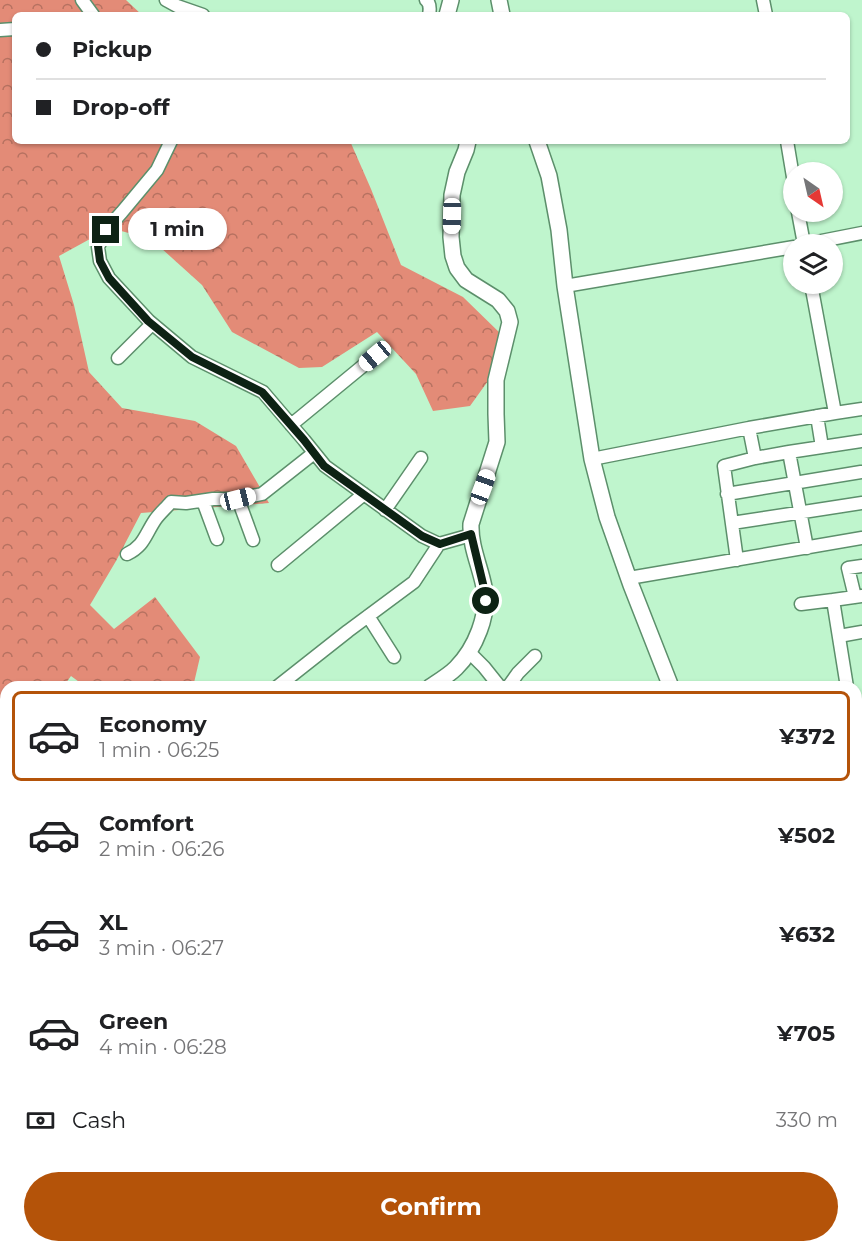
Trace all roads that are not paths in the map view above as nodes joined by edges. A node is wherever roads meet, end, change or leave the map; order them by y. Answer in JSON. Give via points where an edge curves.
{"nodes":[{"id":1,"x":166,"y":0,"type":"edge"},
{"id":2,"x":194,"y":12,"type":"edge"},
{"id":3,"x":170,"y":144,"type":"edge"},
{"id":4,"x":467,"y":144,"type":"edge"},
{"id":5,"x":538,"y":144,"type":"edge"},
{"id":6,"x":788,"y":144,"type":"edge"},
{"id":7,"x":790,"y":162,"type":"edge"},
{"id":8,"x":862,"y":233,"type":"edge"},
{"id":9,"x":843,"y":237,"type":"edge"},
{"id":10,"x":783,"y":249,"type":"edge"},
{"id":11,"x":565,"y":286,"type":"junction"},
{"id":12,"x":813,"y":294,"type":"edge"},
{"id":13,"x":152,"y":324,"type":"junction"},
{"id":14,"x":375,"y":356,"type":"dead end"},
{"id":15,"x":118,"y":358,"type":"dead end"},
{"id":16,"x":862,"y":410,"type":"edge"},
{"id":17,"x":835,"y":413,"type":"junction"},
{"id":18,"x":817,"y":416,"type":"junction"},
{"id":19,"x":291,"y":425,"type":"junction"},
{"id":20,"x":748,"y":428,"type":"junction"},
{"id":21,"x":862,"y":441,"type":"edge"},
{"id":22,"x":822,"y":447,"type":"junction"},
{"id":23,"x":789,"y":452,"type":"junction"},
{"id":24,"x":314,"y":453,"type":"junction"},
{"id":25,"x":421,"y":458,"type":"dead end"},
{"id":26,"x":755,"y":458,"type":"junction"},
{"id":27,"x":592,"y":459,"type":"junction"},
{"id":28,"x":861,"y":472,"type":"edge"},
{"id":29,"x":795,"y":483,"type":"junction"},
{"id":30,"x":364,"y":494,"type":"junction"},
{"id":31,"x":728,"y":494,"type":"junction"},
{"id":32,"x":238,"y":499,"type":"junction"},
{"id":33,"x":203,"y":501,"type":"junction"},
{"id":34,"x":862,"y":503,"type":"edge"},
{"id":35,"x":385,"y":510,"type":"junction"},
{"id":36,"x":800,"y":512,"type":"junction"},
{"id":37,"x":732,"y":523,"type":"junction"},
{"id":38,"x":471,"y":534,"type":"junction"},
{"id":39,"x":862,"y":538,"type":"edge"},
{"id":40,"x":217,"y":539,"type":"dead end"},
{"id":41,"x":253,"y":540,"type":"dead end"},
{"id":42,"x":440,"y":544,"type":"junction"},
{"id":43,"x":807,"y":548,"type":"junction"},
{"id":44,"x":128,"y":555,"type":"dead end"},
{"id":45,"x":737,"y":560,"type":"junction"},
{"id":46,"x":278,"y":565,"type":"dead end"},
{"id":47,"x":862,"y":566,"type":"edge"},
{"id":48,"x":629,"y":578,"type":"junction"},
{"id":49,"x":858,"y":596,"type":"edge"},
{"id":50,"x":833,"y":600,"type":"junction"},
{"id":51,"x":801,"y":604,"type":"dead end"},
{"id":52,"x":368,"y":616,"type":"junction"},
{"id":53,"x":862,"y":632,"type":"edge"},
{"id":54,"x":839,"y":636,"type":"junction"},
{"id":55,"x":469,"y":652,"type":"junction"},
{"id":56,"x":535,"y":656,"type":"dead end"},
{"id":57,"x":394,"y":657,"type":"dead end"},
{"id":58,"x":489,"y":673,"type":"junction"},
{"id":59,"x":285,"y":681,"type":"edge"},
{"id":60,"x":439,"y":681,"type":"edge"},
{"id":61,"x":491,"y":681,"type":"edge"},
{"id":62,"x":495,"y":681,"type":"edge"},
{"id":63,"x":512,"y":681,"type":"edge"},
{"id":64,"x":669,"y":681,"type":"edge"},
{"id":65,"x":846,"y":681,"type":"edge"}],
"edges":[{"from":1,"to":2,"type":"street"},
{"from":3,"to":13,"type":"street","via":[[157,170],[106,230],[98,246],[109,278]]},
{"from":4,"to":38,"type":"street","via":[[452,195],[453,256],[466,280],[498,300],[510,322],[496,380],[497,442]]},
{"from":5,"to":11,"type":"street","via":[[549,176]]},
{"from":6,"to":7,"type":"street"},
{"from":8,"to":9,"type":"street"},
{"from":10,"to":11,"type":"street"},
{"from":11,"to":27,"type":"street"},
{"from":12,"to":17,"type":"street"},
{"from":13,"to":15,"type":"street"},
{"from":13,"to":19,"type":"street","via":[[192,357],[262,392]]},
{"from":14,"to":19,"type":"street"},
{"from":16,"to":17,"type":"street"},
{"from":17,"to":18,"type":"street"},
{"from":18,"to":20,"type":"street"},
{"from":18,"to":22,"type":"street"},
{"from":19,"to":24,"type":"street"},
{"from":20,"to":26,"type":"street"},
{"from":20,"to":27,"type":"street"},
{"from":21,"to":22,"type":"street"},
{"from":22,"to":23,"type":"street"},
{"from":23,"to":26,"type":"street"},
{"from":23,"to":29,"type":"street"},
{"from":24,"to":30,"type":"street","via":[[324,466]]},
{"from":24,"to":32,"type":"street","via":[[262,494]]},
{"from":25,"to":35,"type":"street"},
{"from":26,"to":31,"type":"street","via":[[723,466]]},
{"from":27,"to":48,"type":"street"},
{"from":28,"to":29,"type":"street"},
{"from":29,"to":31,"type":"street"},
{"from":29,"to":36,"type":"street"},
{"from":30,"to":35,"type":"street"},
{"from":30,"to":46,"type":"street"},
{"from":31,"to":37,"type":"street"},
{"from":32,"to":33,"type":"street"},
{"from":32,"to":41,"type":"street"},
{"from":33,"to":40,"type":"street"},
{"from":33,"to":44,"type":"street","via":[[171,502],[155,519],[146,538]]},
{"from":34,"to":36,"type":"street"},
{"from":35,"to":42,"type":"street"},
{"from":36,"to":37,"type":"street"},
{"from":36,"to":43,"type":"street"},
{"from":37,"to":45,"type":"street"},
{"from":38,"to":42,"type":"street"},
{"from":38,"to":55,"type":"street","via":[[486,601]]},
{"from":39,"to":43,"type":"street"},
{"from":42,"to":52,"type":"street","via":[[414,582]]},
{"from":43,"to":45,"type":"street"},
{"from":45,"to":48,"type":"street"},
{"from":47,"to":49,"type":"street","via":[[848,568]]},
{"from":48,"to":64,"type":"street"},
{"from":49,"to":50,"type":"street"},
{"from":50,"to":51,"type":"street"},
{"from":50,"to":54,"type":"street"},
{"from":52,"to":57,"type":"street"},
{"from":52,"to":59,"type":"street"},
{"from":53,"to":54,"type":"street"},
{"from":54,"to":65,"type":"street"},
{"from":55,"to":58,"type":"street"},
{"from":55,"to":60,"type":"street","via":[[456,669]]},
{"from":56,"to":63,"type":"street"},
{"from":58,"to":61,"type":"street"},
{"from":58,"to":62,"type":"street"}]}
